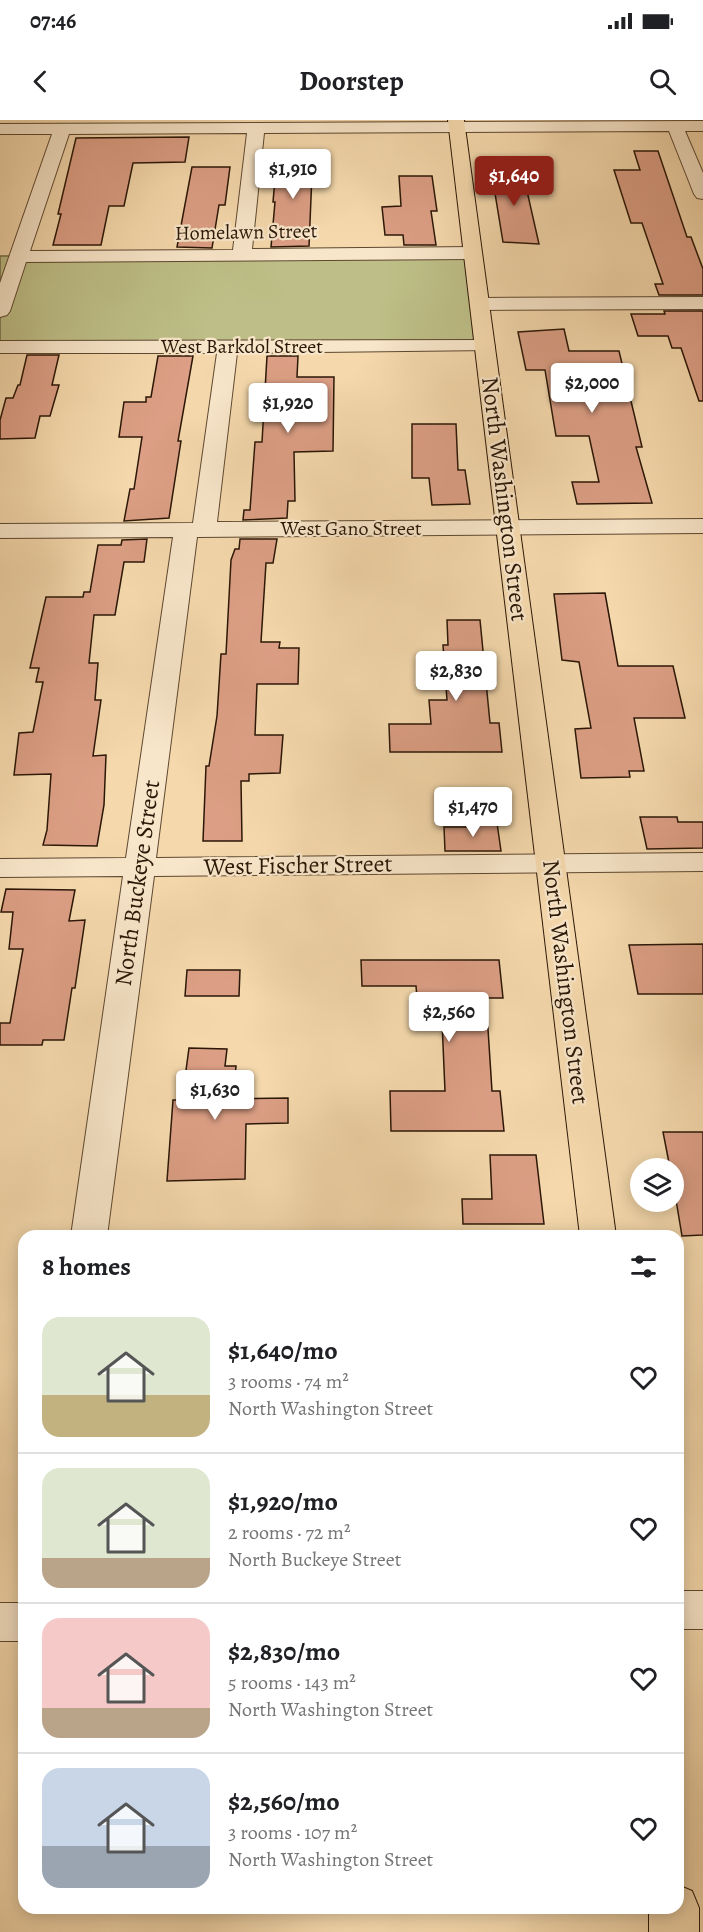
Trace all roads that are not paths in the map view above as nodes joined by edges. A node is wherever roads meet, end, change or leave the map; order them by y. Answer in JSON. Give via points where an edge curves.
{"nodes":[{"id":1,"x":127,"y":124,"type":"edge"},
{"id":2,"x":457,"y":124,"type":"edge"},
{"id":3,"x":675,"y":126,"type":"junction"},
{"id":4,"x":703,"y":126,"type":"edge"},
{"id":5,"x":256,"y":128,"type":"junction"},
{"id":6,"x":0,"y":129,"type":"edge"},
{"id":7,"x":62,"y":129,"type":"junction"},
{"id":8,"x":703,"y":194,"type":"edge"},
{"id":9,"x":473,"y":253,"type":"junction"},
{"id":10,"x":242,"y":255,"type":"junction"},
{"id":11,"x":18,"y":257,"type":"junction"},
{"id":12,"x":703,"y":303,"type":"edge"},
{"id":13,"x":480,"y":304,"type":"junction"},
{"id":14,"x":0,"y":311,"type":"edge"},
{"id":15,"x":228,"y":346,"type":"junction"},
{"id":16,"x":485,"y":346,"type":"junction"},
{"id":17,"x":0,"y":347,"type":"edge"},
{"id":18,"x":703,"y":526,"type":"edge"},
{"id":19,"x":508,"y":527,"type":"junction"},
{"id":20,"x":195,"y":530,"type":"junction"},
{"id":21,"x":0,"y":531,"type":"edge"},
{"id":22,"x":551,"y":862,"type":"junction"},
{"id":23,"x":703,"y":862,"type":"edge"},
{"id":24,"x":139,"y":867,"type":"junction"},
{"id":25,"x":0,"y":868,"type":"edge"},
{"id":26,"x":90,"y":1230,"type":"edge"},
{"id":27,"x":597,"y":1230,"type":"edge"},
{"id":28,"x":684,"y":1610,"type":"edge"},
{"id":29,"x":703,"y":1610,"type":"edge"},
{"id":30,"x":0,"y":1622,"type":"edge"},
{"id":31,"x":18,"y":1622,"type":"edge"},
{"id":32,"x":674,"y":1914,"type":"edge"},
{"id":33,"x":674,"y":1932,"type":"edge"}],
"edges":[{"from":1,"to":5,"type":"street"},
{"from":1,"to":7,"type":"street"},
{"from":2,"to":3,"type":"street"},
{"from":2,"to":5,"type":"street"},
{"from":2,"to":9,"type":"main road","name":"North Washington Street"},
{"from":3,"to":4,"type":"street"},
{"from":3,"to":8,"type":"street"},
{"from":5,"to":10,"type":"street"},
{"from":6,"to":7,"type":"street"},
{"from":7,"to":11,"type":"street"},
{"from":9,"to":10,"type":"street","name":"Homelawn Street"},
{"from":9,"to":13,"type":"main road","name":"North Washington Street"},
{"from":10,"to":11,"type":"street","name":"Homelawn Street"},
{"from":11,"to":14,"type":"street"},
{"from":12,"to":13,"type":"street"},
{"from":13,"to":16,"type":"main road","name":"North Washington Street"},
{"from":15,"to":16,"type":"street","name":"West Barkdol Street"},
{"from":15,"to":17,"type":"street","name":"West Barkdol Street"},
{"from":15,"to":20,"type":"street","name":"North Buckeye Street"},
{"from":16,"to":19,"type":"main road","name":"North Washington Street"},
{"from":18,"to":19,"type":"street","name":"West Gano Street"},
{"from":19,"to":20,"type":"street","name":"West Gano Street"},
{"from":19,"to":22,"type":"main road","name":"North Washington Street"},
{"from":20,"to":21,"type":"street","name":"West Gano Street"},
{"from":20,"to":24,"type":"street","name":"North Buckeye Street"},
{"from":22,"to":23,"type":"street","name":"West Fischer Street"},
{"from":22,"to":24,"type":"street","name":"West Fischer Street"},
{"from":22,"to":27,"type":"main road","name":"North Washington Street"},
{"from":24,"to":25,"type":"street","name":"West Fischer Street"},
{"from":24,"to":26,"type":"street","name":"North Buckeye Street"},
{"from":28,"to":29,"type":"street"},
{"from":30,"to":31,"type":"street"},
{"from":32,"to":33,"type":"main road"}]}
